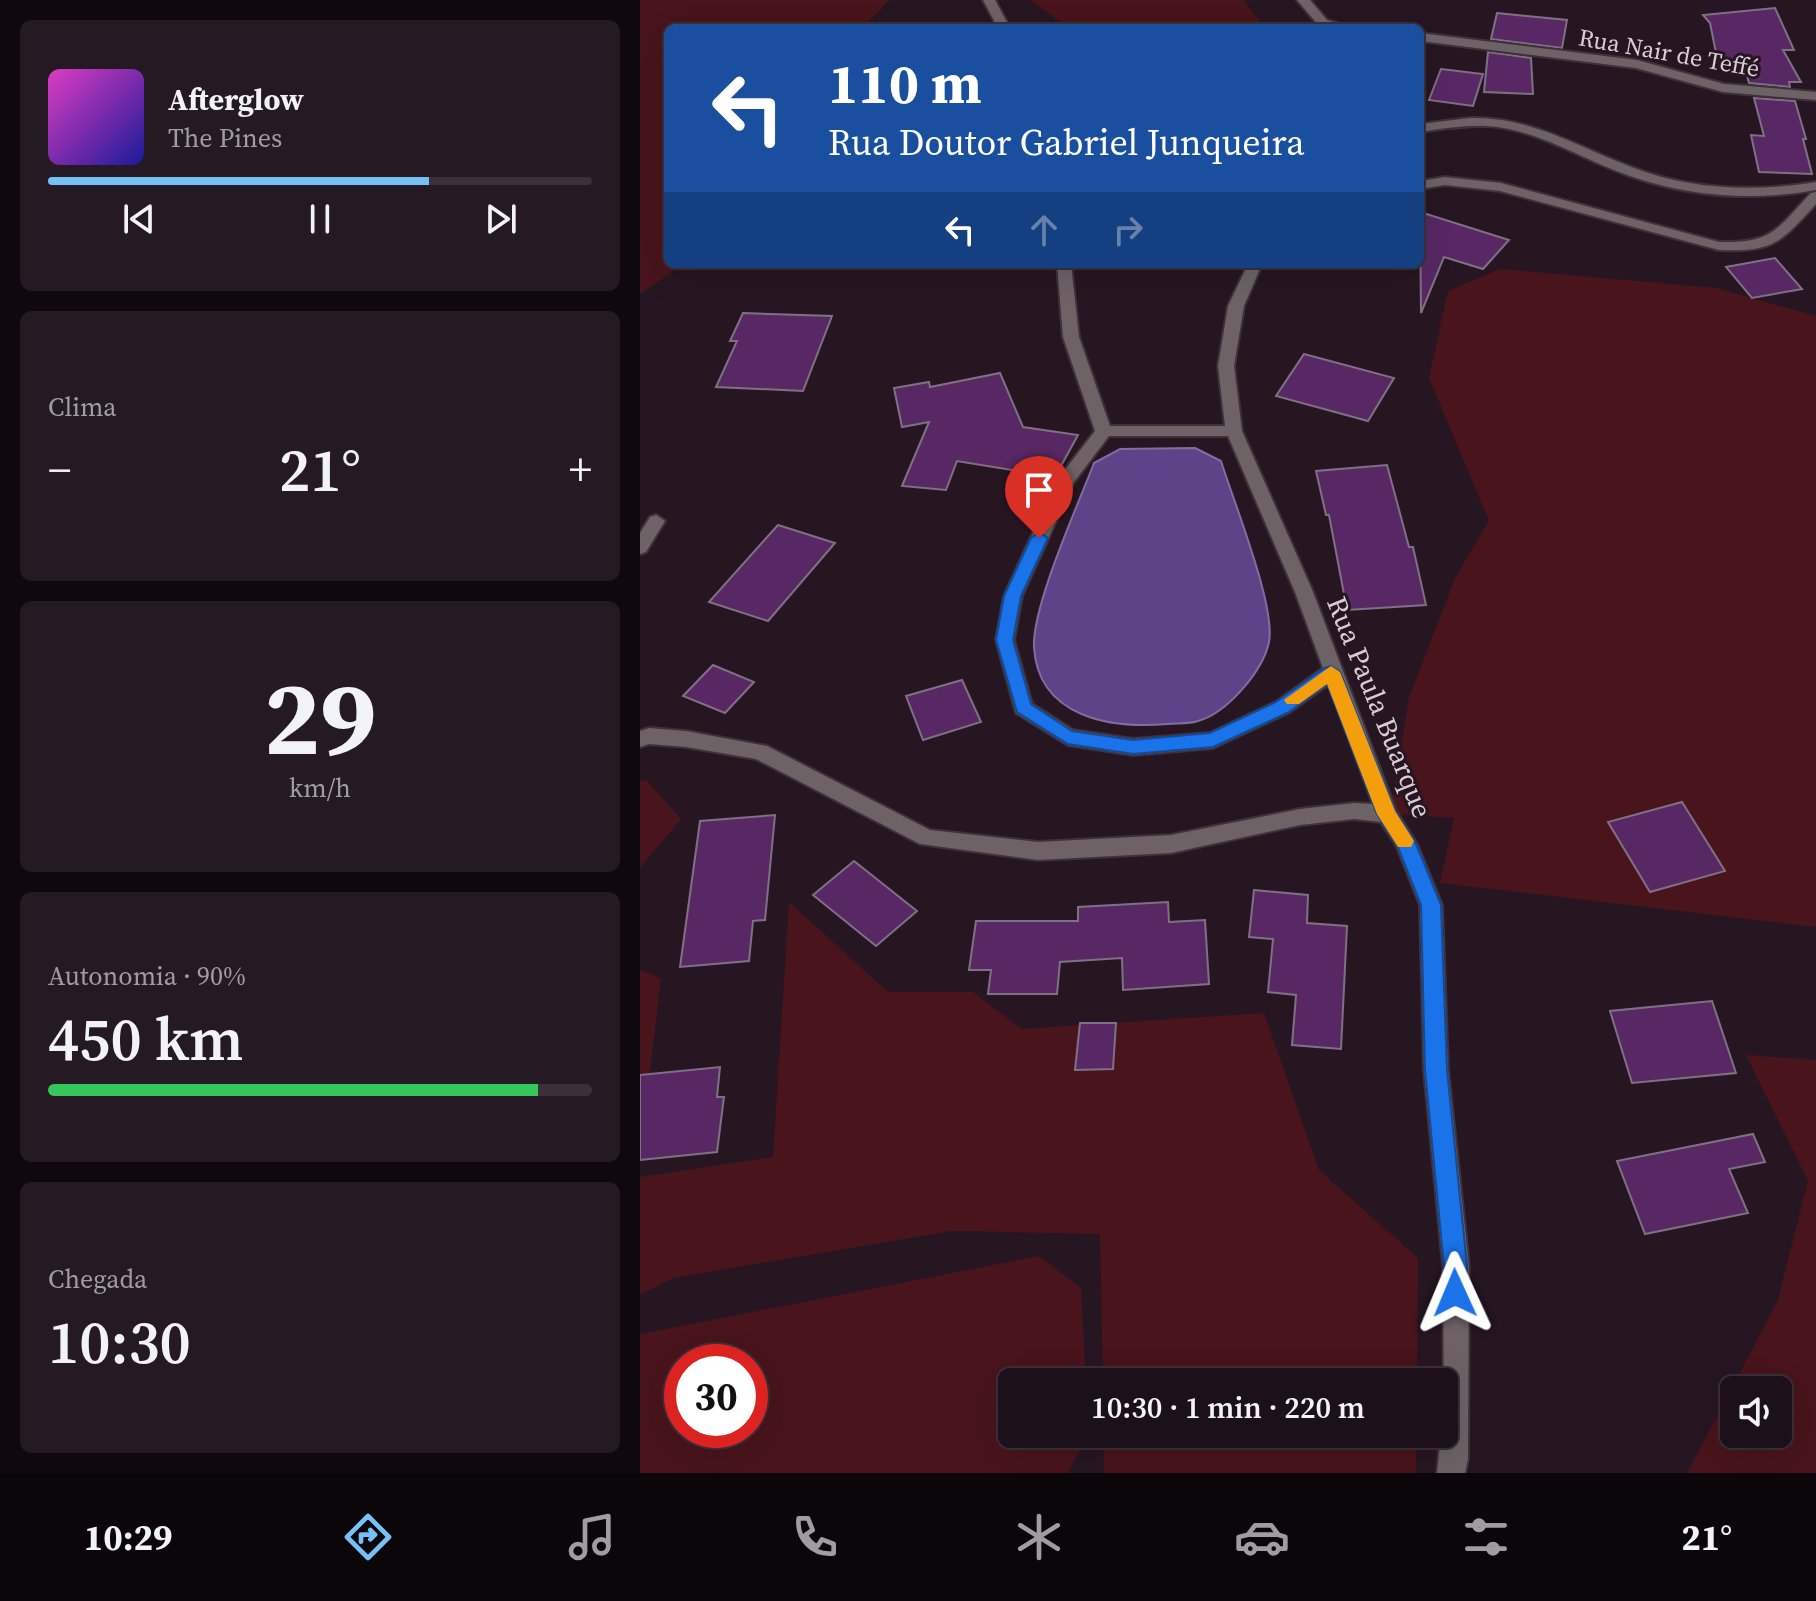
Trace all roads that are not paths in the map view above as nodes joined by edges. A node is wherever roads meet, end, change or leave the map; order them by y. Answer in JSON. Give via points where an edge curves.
{"nodes":[{"id":1,"x":989,"y":0,"type":"edge"},
{"id":2,"x":1303,"y":0,"type":"edge"},
{"id":3,"x":1002,"y":24,"type":"edge"},
{"id":4,"x":1328,"y":24,"type":"edge"},
{"id":5,"x":1424,"y":37,"type":"edge"},
{"id":6,"x":1816,"y":96,"type":"edge"},
{"id":7,"x":1424,"y":128,"type":"edge"},
{"id":8,"x":1424,"y":184,"type":"edge"},
{"id":9,"x":1816,"y":186,"type":"edge"},
{"id":10,"x":1816,"y":196,"type":"edge"},
{"id":11,"x":1064,"y":268,"type":"edge"},
{"id":12,"x":1253,"y":268,"type":"edge"},
{"id":13,"x":1104,"y":431,"type":"junction"},
{"id":14,"x":1234,"y":431,"type":"junction"},
{"id":15,"x":656,"y":521,"type":"dead end"},
{"id":16,"x":640,"y":548,"type":"edge"},
{"id":17,"x":1331,"y":672,"type":"junction"},
{"id":18,"x":640,"y":739,"type":"edge"},
{"id":19,"x":1387,"y":814,"type":"junction"},
{"id":20,"x":1451,"y":1473,"type":"edge"}],
"edges":[{"from":1,"to":3,"type":"street"},
{"from":2,"to":4,"type":"street"},
{"from":5,"to":6,"type":"street","name":"Rua Nair de Teffé","via":[[1637,64],[1723,88]]},
{"from":7,"to":9,"type":"street","via":[[1488,122],[1527,130],[1653,179],[1716,190],[1783,193]]},
{"from":8,"to":10,"type":"street","via":[[1445,181],[1501,187],[1719,246],[1751,247],[1777,238]]},
{"from":11,"to":13,"type":"street","via":[[1071,337]]},
{"from":12,"to":14,"type":"street","name":"Rua Paula Buarque","via":[[1236,306],[1226,366]]},
{"from":13,"to":14,"type":"street"},
{"from":13,"to":17,"type":"street","via":[[1066,480],[1013,596],[1005,640],[1023,708],[1068,737],[1133,747],[1213,740],[1283,707]]},
{"from":14,"to":17,"type":"street","name":"Rua Paula Buarque","via":[[1304,592]]},
{"from":15,"to":16,"type":"street"},
{"from":17,"to":19,"type":"street","name":"Rua Paula Buarque"},
{"from":18,"to":19,"type":"street","via":[[686,739],[760,752],[927,838],[1038,851],[1171,844],[1300,817],[1354,811]]},
{"from":19,"to":20,"type":"street","name":"Rua Paula Buarque","via":[[1406,844],[1431,905],[1436,1070],[1456,1266]]}]}
